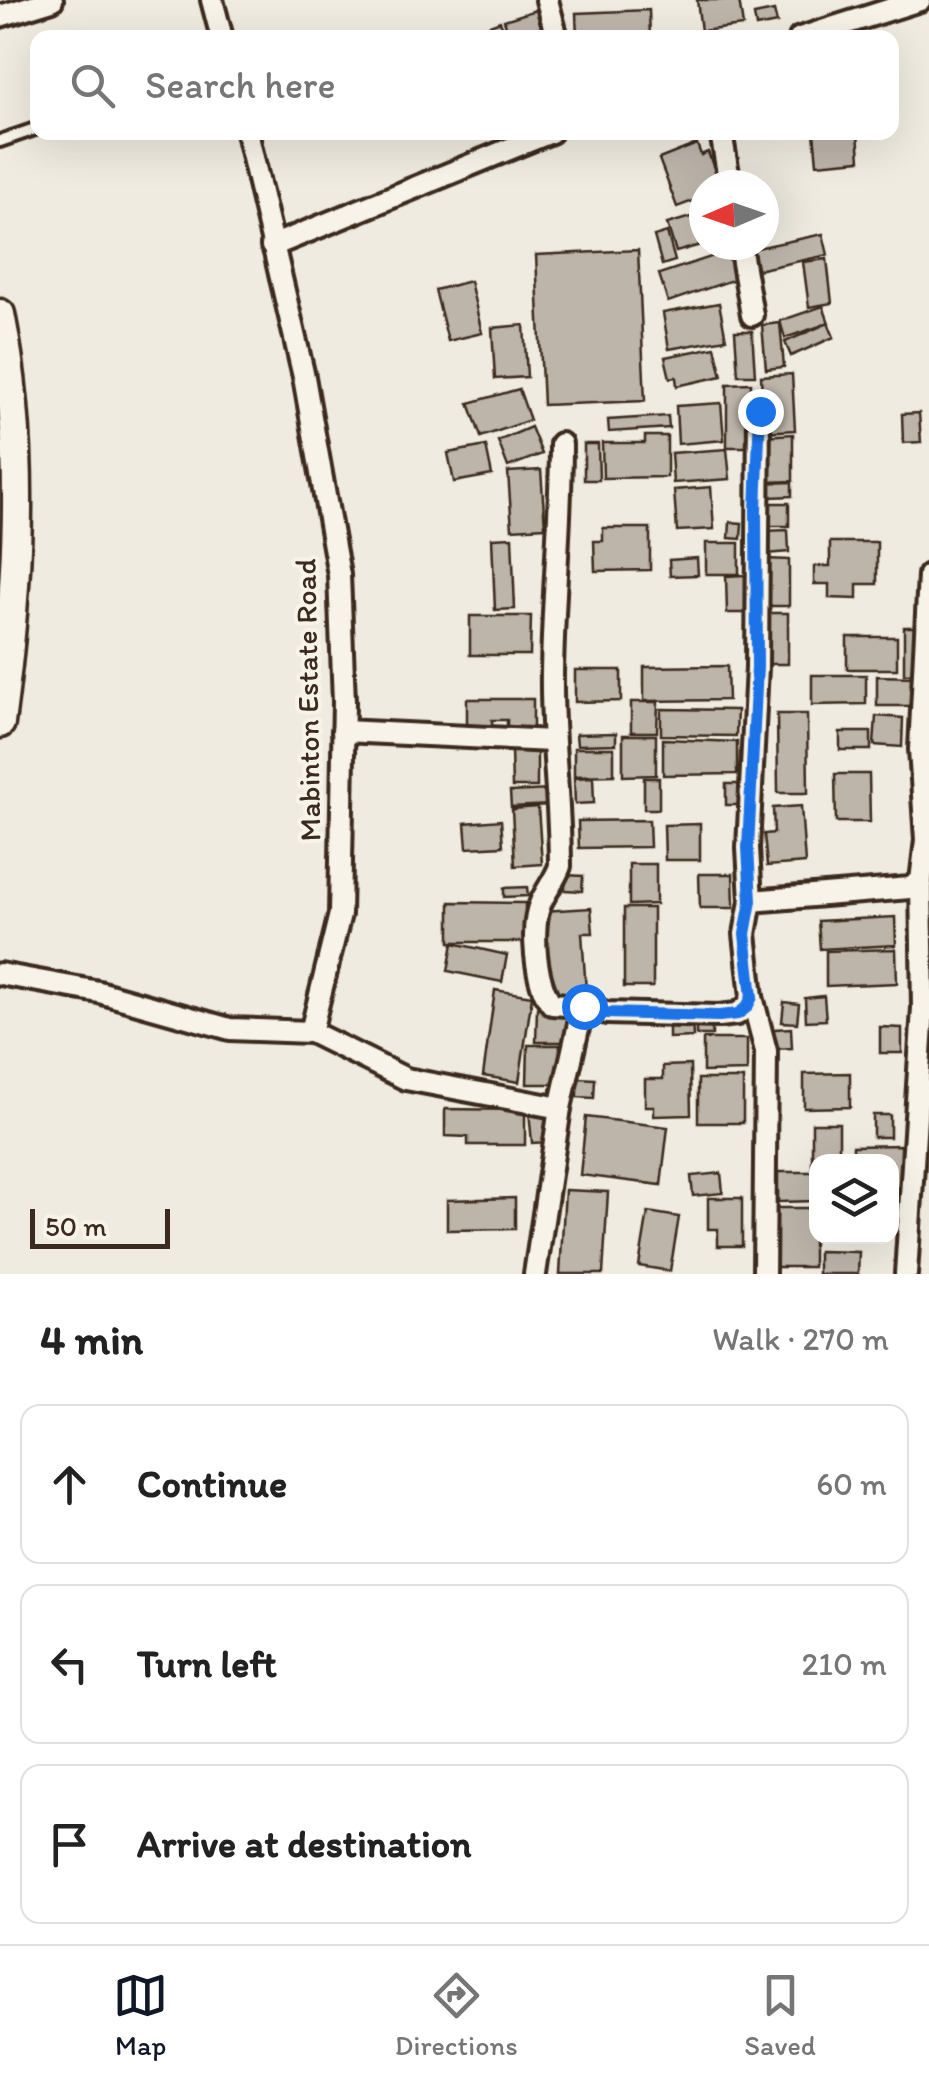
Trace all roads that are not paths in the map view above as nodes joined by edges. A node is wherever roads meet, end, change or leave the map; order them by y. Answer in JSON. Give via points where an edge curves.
{"nodes":[{"id":1,"x":52,"y":0,"type":"edge"},
{"id":2,"x":212,"y":0,"type":"edge"},
{"id":3,"x":547,"y":0,"type":"edge"},
{"id":4,"x":920,"y":0,"type":"edge"},
{"id":5,"x":0,"y":16,"type":"edge"},
{"id":6,"x":220,"y":30,"type":"edge"},
{"id":7,"x":555,"y":30,"type":"edge"},
{"id":8,"x":825,"y":30,"type":"edge"},
{"id":9,"x":30,"y":131,"type":"edge"},
{"id":10,"x":249,"y":140,"type":"edge"},
{"id":11,"x":531,"y":140,"type":"edge"},
{"id":12,"x":722,"y":140,"type":"edge"},
{"id":13,"x":0,"y":141,"type":"edge"},
{"id":14,"x":727,"y":170,"type":"edge"},
{"id":15,"x":272,"y":246,"type":"junction"},
{"id":16,"x":743,"y":260,"type":"edge"},
{"id":17,"x":0,"y":314,"type":"edge"},
{"id":18,"x":752,"y":315,"type":"dead end"},
{"id":19,"x":760,"y":411,"type":"dead end"},
{"id":20,"x":561,"y":444,"type":"dead end"},
{"id":21,"x":929,"y":575,"type":"edge"},
{"id":22,"x":0,"y":723,"type":"edge"},
{"id":23,"x":343,"y":731,"type":"junction"},
{"id":24,"x":552,"y":742,"type":"junction"},
{"id":25,"x":920,"y":880,"type":"junction"},
{"id":26,"x":751,"y":901,"type":"junction"},
{"id":27,"x":0,"y":974,"type":"edge"},
{"id":28,"x":752,"y":997,"type":"junction"},
{"id":29,"x":584,"y":1006,"type":"junction"},
{"id":30,"x":311,"y":1032,"type":"junction"},
{"id":31,"x":560,"y":1108,"type":"junction"},
{"id":32,"x":536,"y":1274,"type":"edge"},
{"id":33,"x":764,"y":1274,"type":"edge"},
{"id":34,"x":906,"y":1274,"type":"edge"}],
"edges":[{"from":1,"to":5,"type":"street"},
{"from":2,"to":6,"type":"street"},
{"from":3,"to":7,"type":"street"},
{"from":4,"to":8,"type":"street"},
{"from":9,"to":13,"type":"lane"},
{"from":10,"to":15,"type":"street","name":"Mabinton Estate Road"},
{"from":11,"to":15,"type":"street"},
{"from":12,"to":14,"type":"street"},
{"from":15,"to":23,"type":"street","name":"Mabinton Estate Road","via":[[304,377],[339,574]]},
{"from":16,"to":18,"type":"street"},
{"from":17,"to":22,"type":"main road","via":[[18,482]]},
{"from":19,"to":26,"type":"street"},
{"from":20,"to":24,"type":"street"},
{"from":21,"to":25,"type":"street"},
{"from":23,"to":24,"type":"street"},
{"from":23,"to":30,"type":"street","name":"Mabinton Estate Road","via":[[340,914]]},
{"from":24,"to":29,"type":"street","via":[[560,866],[536,918],[539,982],[552,1004]]},
{"from":25,"to":26,"type":"street","via":[[910,888]]},
{"from":25,"to":34,"type":"street","via":[[924,1008]]},
{"from":26,"to":28,"type":"street","via":[[745,934]]},
{"from":27,"to":30,"type":"street","via":[[99,992],[230,1030]]},
{"from":28,"to":29,"type":"street","via":[[738,1014],[719,1016],[606,1013]]},
{"from":28,"to":33,"type":"street","via":[[766,1051]]},
{"from":29,"to":31,"type":"street"},
{"from":30,"to":31,"type":"street","via":[[406,1079]]},
{"from":31,"to":32,"type":"street"}]}
